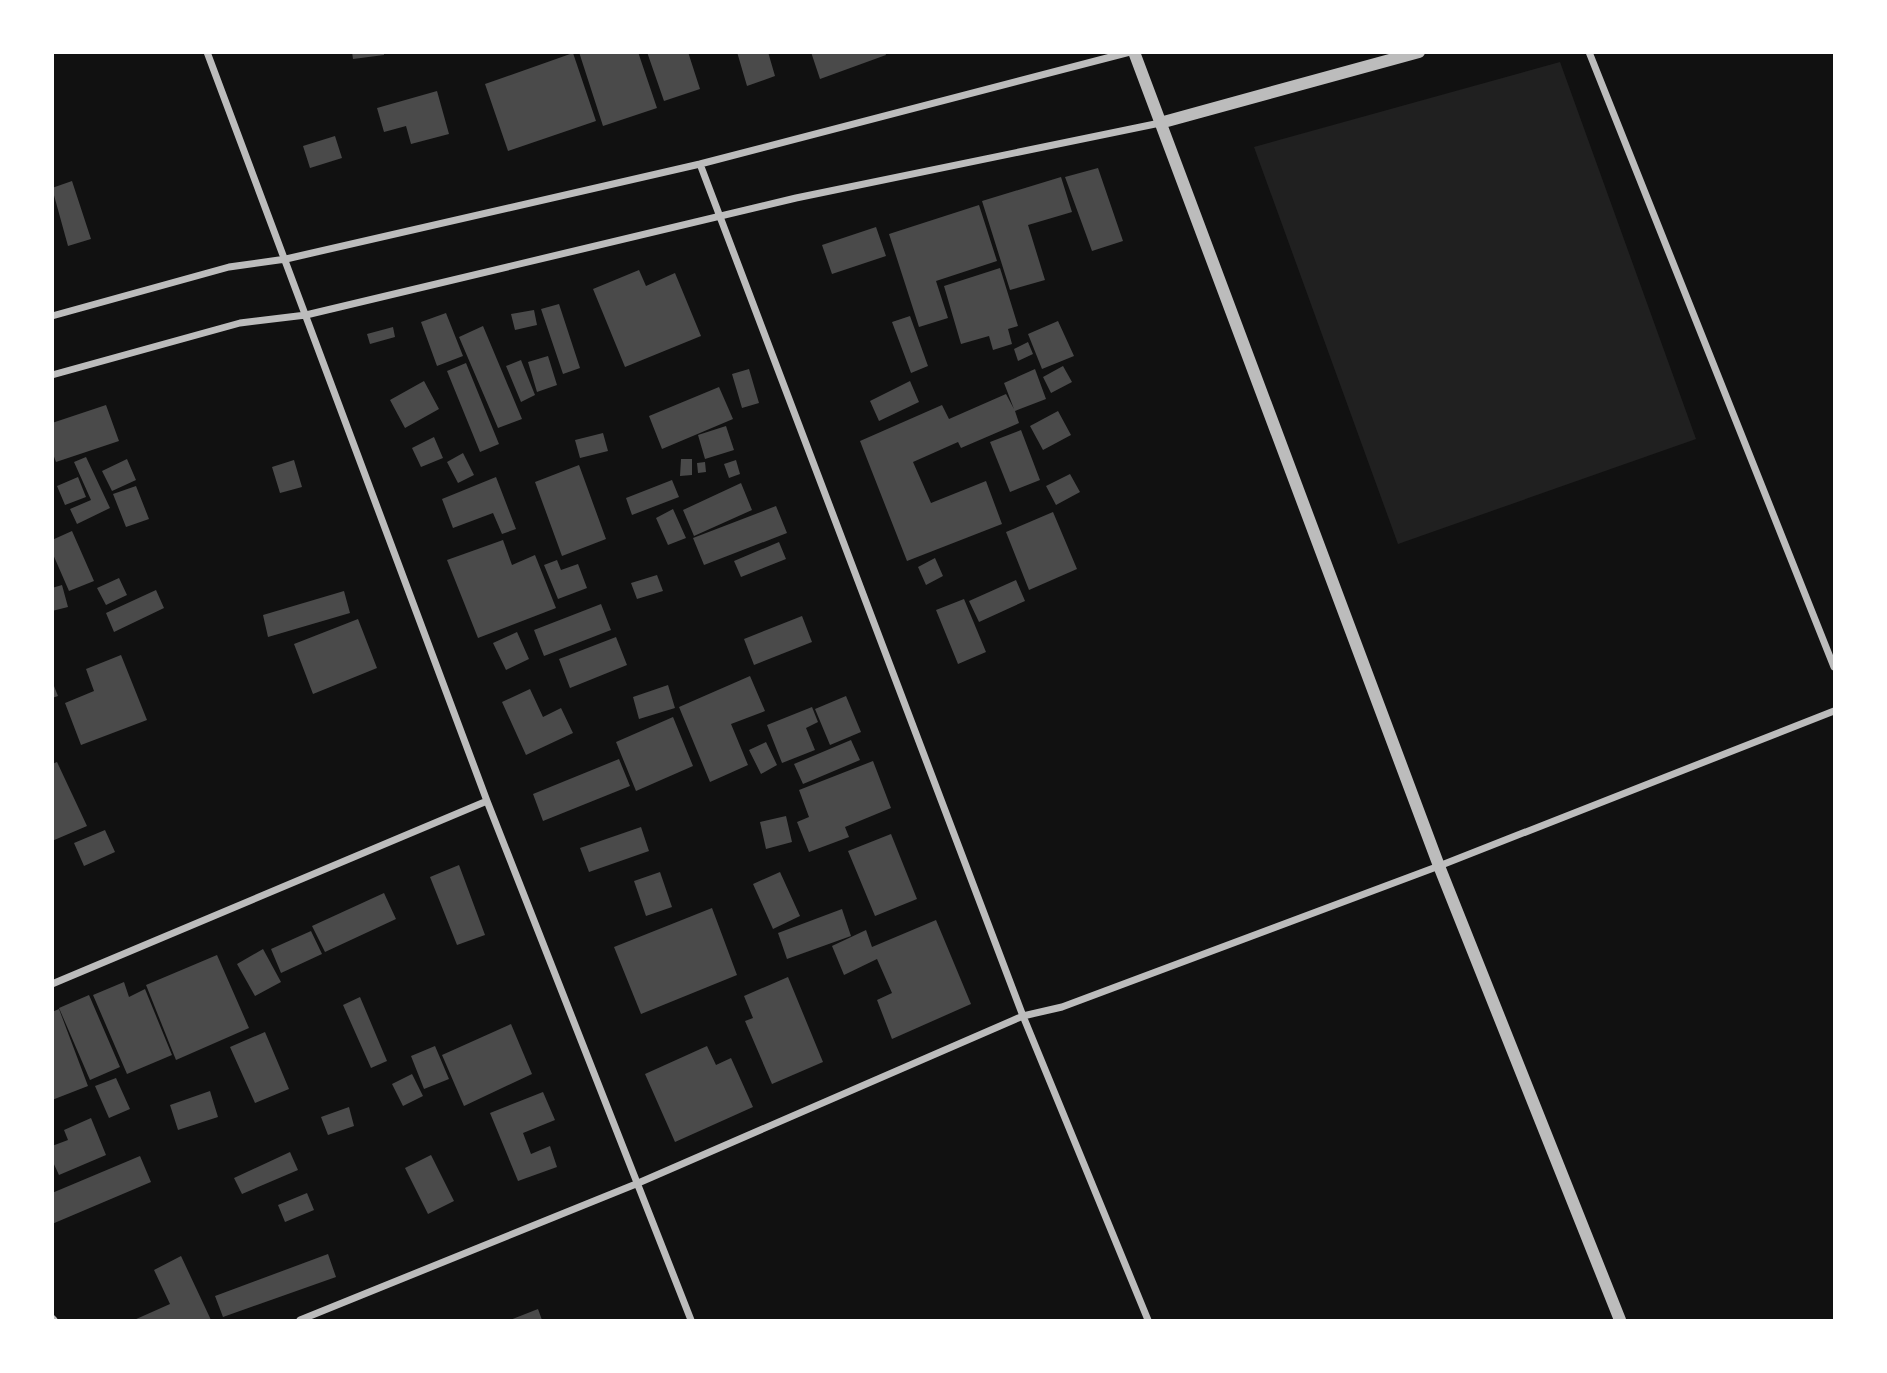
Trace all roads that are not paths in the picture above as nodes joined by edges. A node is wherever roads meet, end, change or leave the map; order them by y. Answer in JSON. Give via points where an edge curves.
{"nodes":[{"id":1,"x":207,"y":52,"type":"edge"},
{"id":2,"x":1132,"y":52,"type":"edge"},
{"id":3,"x":1419,"y":52,"type":"edge"},
{"id":4,"x":1589,"y":52,"type":"edge"},
{"id":5,"x":1160,"y":123,"type":"junction"},
{"id":6,"x":700,"y":164,"type":"junction"},
{"id":7,"x":720,"y":217,"type":"junction"},
{"id":8,"x":286,"y":259,"type":"junction"},
{"id":9,"x":306,"y":315,"type":"junction"},
{"id":10,"x":52,"y":316,"type":"edge"},
{"id":11,"x":52,"y":375,"type":"edge"},
{"id":12,"x":1835,"y":667,"type":"edge"},
{"id":13,"x":1835,"y":711,"type":"edge"},
{"id":14,"x":488,"y":801,"type":"junction"},
{"id":15,"x":1439,"y":866,"type":"junction"},
{"id":16,"x":52,"y":984,"type":"edge"},
{"id":17,"x":1023,"y":1016,"type":"junction"},
{"id":18,"x":636,"y":1184,"type":"junction"},
{"id":19,"x":300,"y":1321,"type":"edge"},
{"id":20,"x":691,"y":1321,"type":"edge"},
{"id":21,"x":1148,"y":1321,"type":"edge"},
{"id":22,"x":1620,"y":1321,"type":"edge"}],
"edges":[{"from":1,"to":8,"type":"street"},
{"from":2,"to":5,"type":"street"},
{"from":2,"to":6,"type":"street"},
{"from":3,"to":5,"type":"street"},
{"from":4,"to":12,"type":"street"},
{"from":5,"to":7,"type":"street"},
{"from":5,"to":15,"type":"street"},
{"from":6,"to":7,"type":"street"},
{"from":6,"to":8,"type":"street"},
{"from":7,"to":9,"type":"street"},
{"from":7,"to":17,"type":"street"},
{"from":8,"to":9,"type":"street"},
{"from":8,"to":10,"type":"street","via":[[229,267]]},
{"from":9,"to":11,"type":"street","via":[[240,323]]},
{"from":9,"to":14,"type":"street"},
{"from":13,"to":15,"type":"street"},
{"from":14,"to":16,"type":"street"},
{"from":14,"to":18,"type":"street"},
{"from":15,"to":17,"type":"street","via":[[1062,1007]]},
{"from":15,"to":22,"type":"street"},
{"from":17,"to":18,"type":"street"},
{"from":17,"to":21,"type":"street"},
{"from":18,"to":19,"type":"street"},
{"from":18,"to":20,"type":"street"}]}
